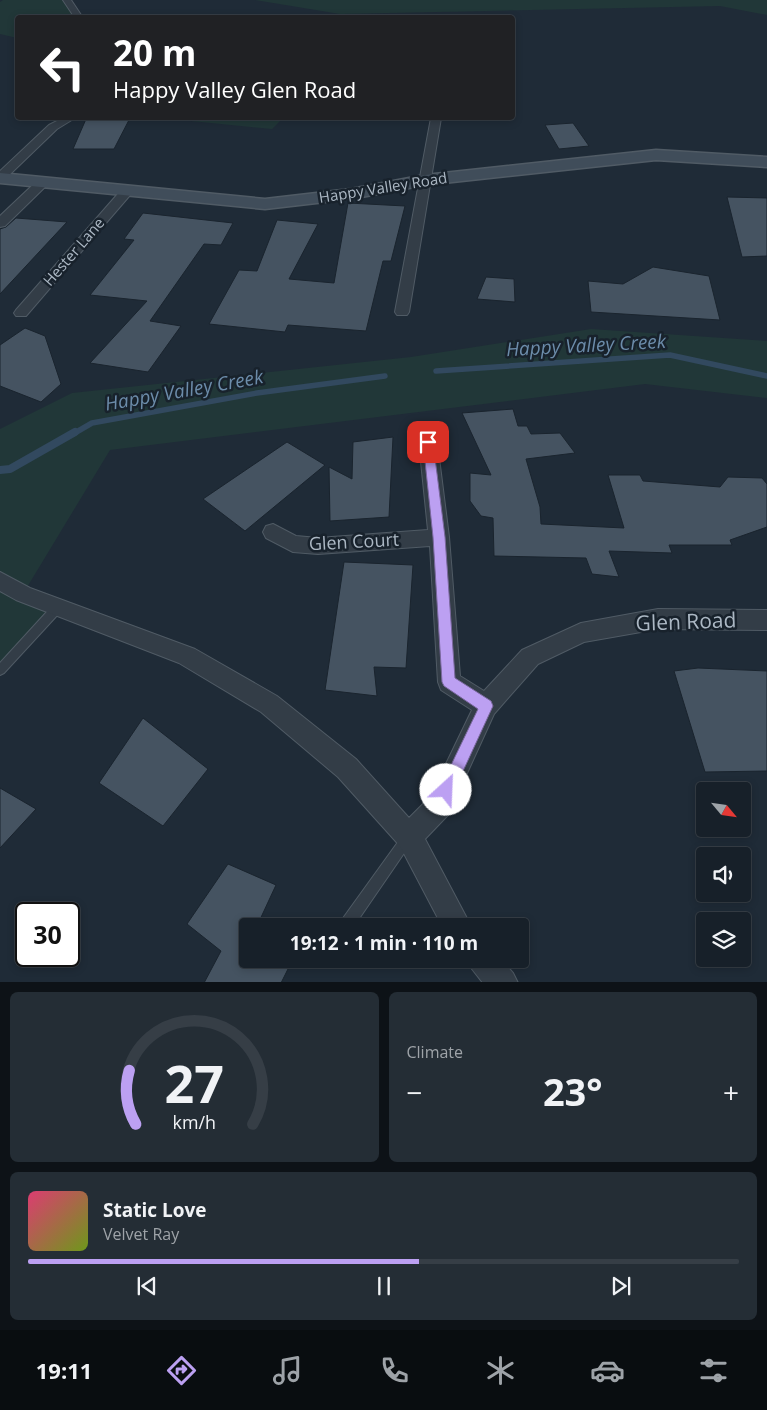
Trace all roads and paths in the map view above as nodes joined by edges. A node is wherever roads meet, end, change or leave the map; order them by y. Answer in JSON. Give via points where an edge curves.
{"nodes":[{"id":1,"x":67,"y":0,"type":"edge"},
{"id":2,"x":77,"y":15,"type":"edge"},
{"id":3,"x":66,"y":120,"type":"edge"},
{"id":4,"x":436,"y":120,"type":"edge"},
{"id":5,"x":767,"y":162,"type":"edge"},
{"id":6,"x":0,"y":177,"type":"edge"},
{"id":7,"x":424,"y":180,"type":"junction"},
{"id":8,"x":42,"y":183,"type":"junction"},
{"id":9,"x":127,"y":191,"type":"junction"},
{"id":10,"x":0,"y":223,"type":"edge"},
{"id":11,"x":402,"y":312,"type":"dead end"},
{"id":12,"x":21,"y":313,"type":"dead end"},
{"id":13,"x":428,"y":442,"type":"dead end"},
{"id":14,"x":273,"y":532,"type":"dead end"},
{"id":15,"x":439,"y":537,"type":"junction"},
{"id":16,"x":0,"y":581,"type":"edge"},
{"id":17,"x":58,"y":607,"type":"junction"},
{"id":18,"x":767,"y":620,"type":"edge"},
{"id":19,"x":0,"y":670,"type":"edge"},
{"id":20,"x":486,"y":706,"type":"junction"},
{"id":21,"x":409,"y":837,"type":"junction"},
{"id":22,"x":352,"y":918,"type":"edge"},
{"id":23,"x":453,"y":918,"type":"edge"},
{"id":24,"x":491,"y":968,"type":"edge"},
{"id":25,"x":504,"y":982,"type":"edge"}],
"edges":[{"from":1,"to":2,"type":"street"},
{"from":3,"to":6,"type":"street","via":[[53,127]]},
{"from":4,"to":7,"type":"street"},
{"from":5,"to":7,"type":"street","name":"Happy Valley Road","via":[[656,155]]},
{"from":6,"to":8,"type":"street","name":"Happy Valley Road"},
{"from":7,"to":9,"type":"street","name":"Happy Valley Road","via":[[351,194],[265,204]]},
{"from":7,"to":11,"type":"street"},
{"from":8,"to":9,"type":"street","name":"Happy Valley Road"},
{"from":8,"to":10,"type":"street"},
{"from":9,"to":12,"type":"street","name":"Hester Lane"},
{"from":13,"to":15,"type":"street"},
{"from":14,"to":15,"type":"street","name":"Glen Court","via":[[293,544],[318,546]]},
{"from":15,"to":20,"type":"street","via":[[448,682]]},
{"from":16,"to":17,"type":"street"},
{"from":17,"to":19,"type":"lane"},
{"from":17,"to":21,"type":"street","via":[[187,656],[269,704],[347,768]]},
{"from":18,"to":20,"type":"street","name":"Glen Road","via":[[658,619],[580,633],[530,657]]},
{"from":20,"to":21,"type":"street","name":"Glen Road","via":[[438,806]]},
{"from":21,"to":22,"type":"lane"},
{"from":21,"to":23,"type":"street"},
{"from":24,"to":25,"type":"street"}]}
